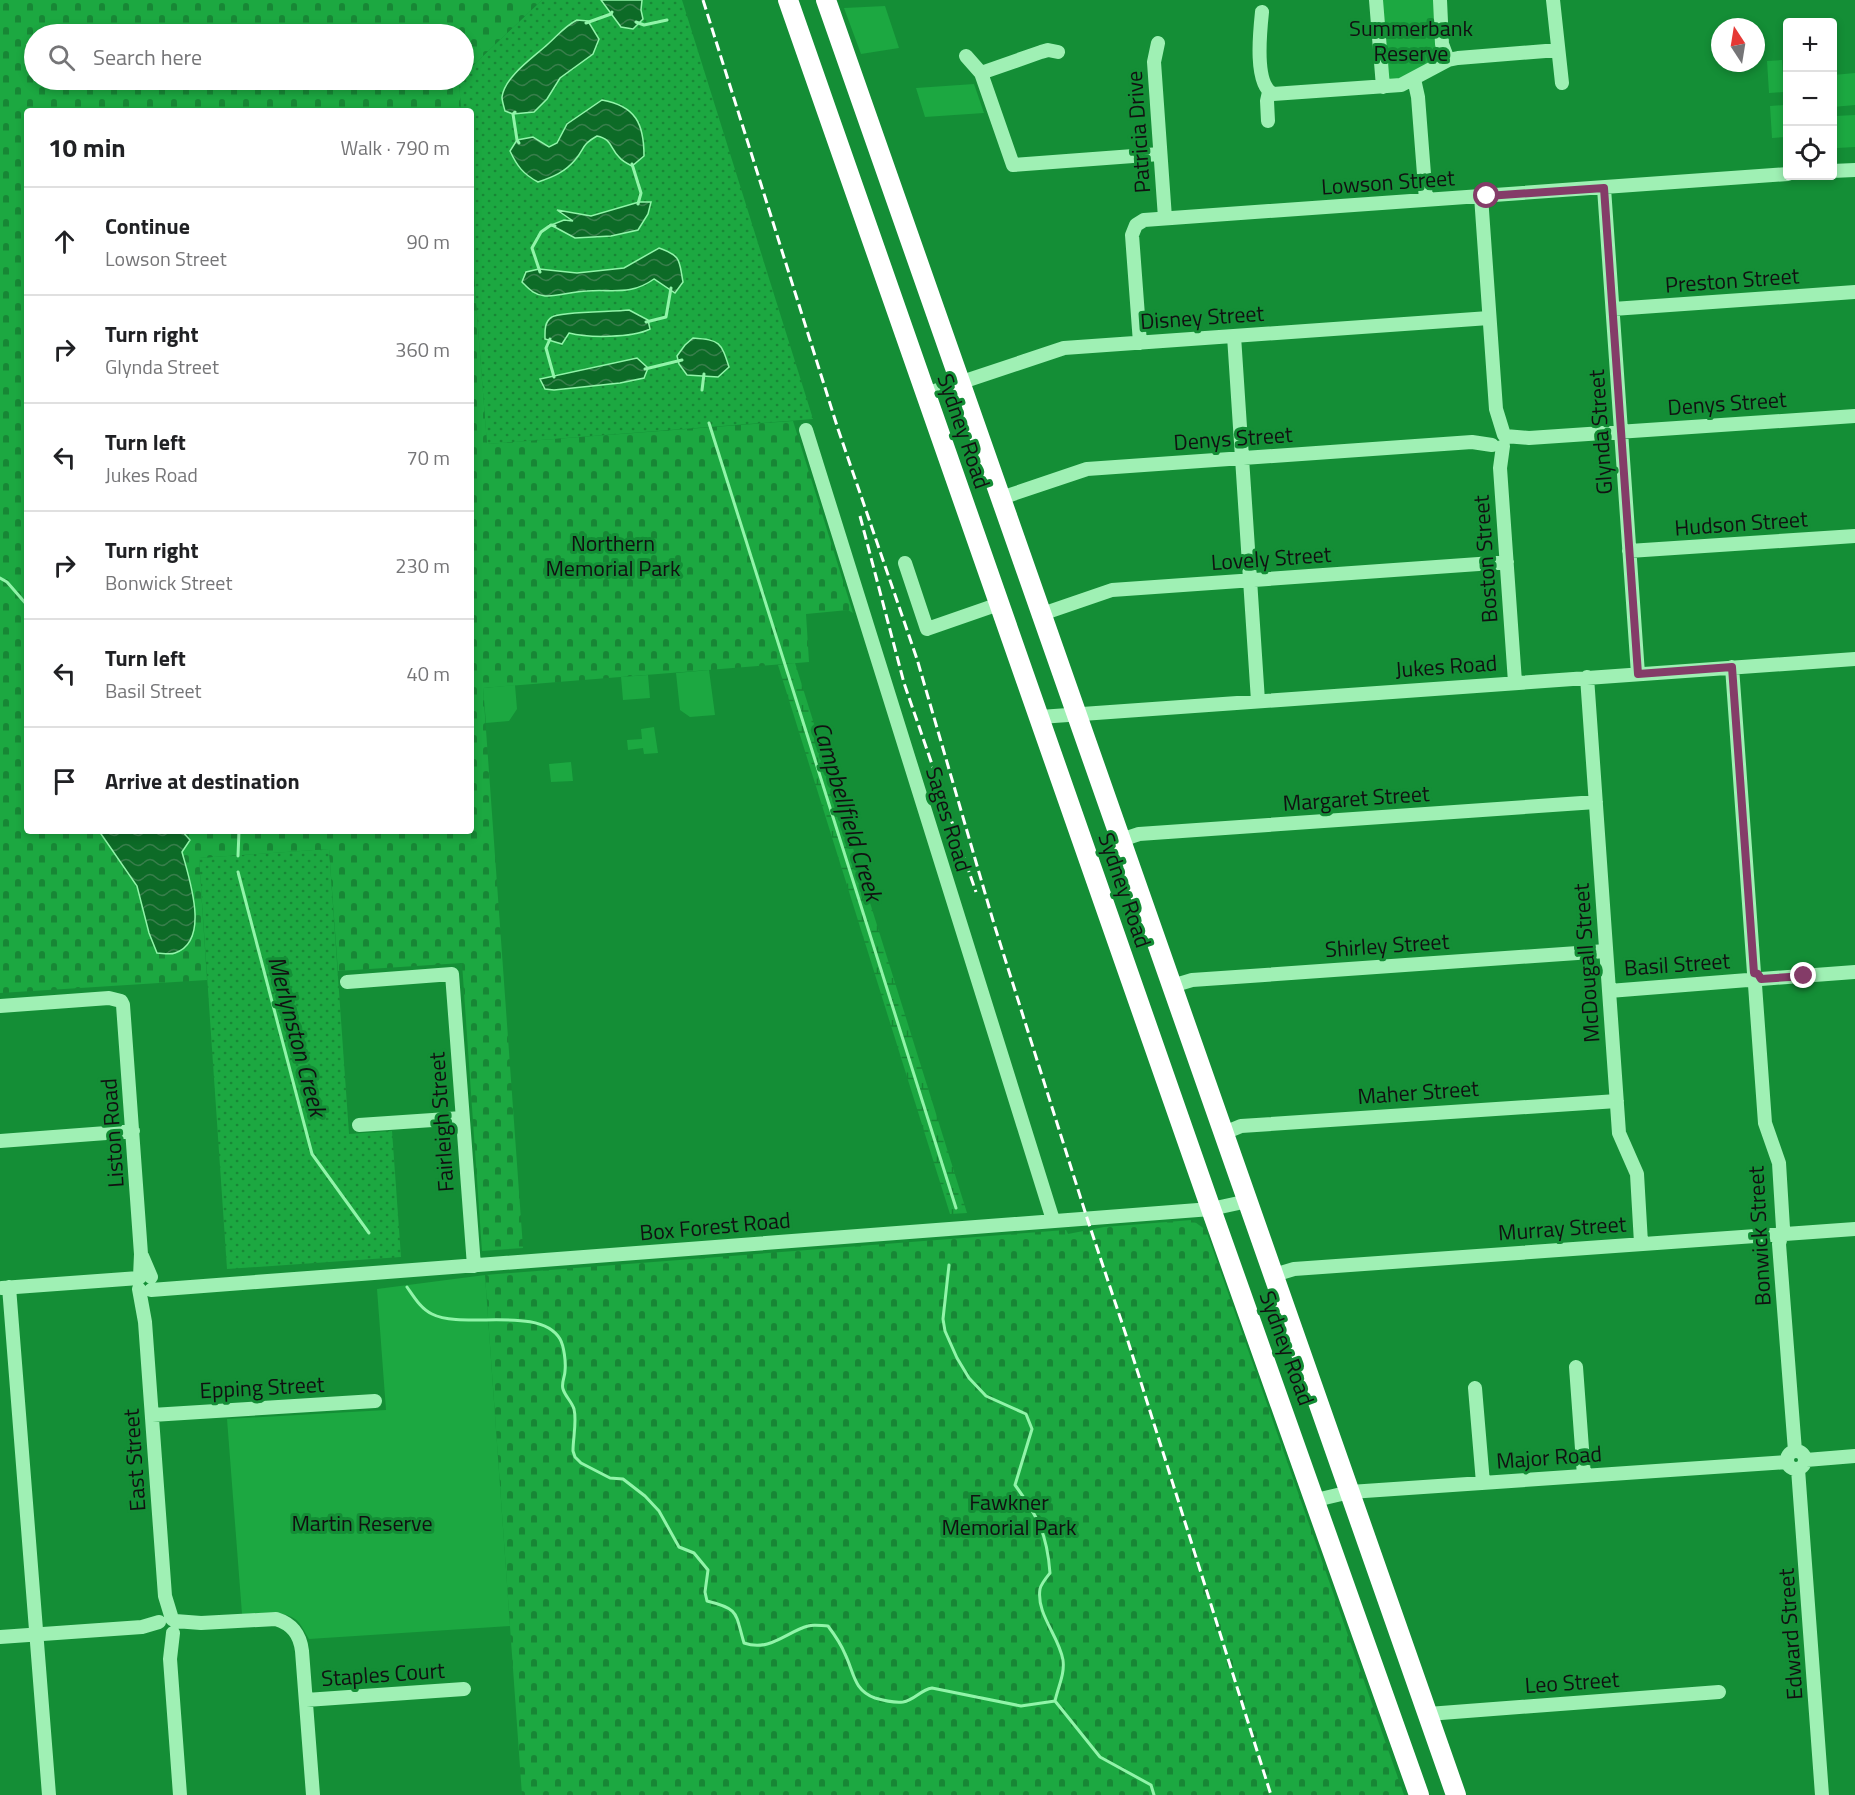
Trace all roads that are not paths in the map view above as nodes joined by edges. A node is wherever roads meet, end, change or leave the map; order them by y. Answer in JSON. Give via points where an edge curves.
{"nodes":[{"id":1,"x":788,"y":0,"type":"edge"},
{"id":2,"x":826,"y":0,"type":"edge"},
{"id":3,"x":1376,"y":0,"type":"edge"},
{"id":4,"x":1440,"y":0,"type":"edge"},
{"id":5,"x":1553,"y":0,"type":"edge"},
{"id":6,"x":1262,"y":12,"type":"dead end"},
{"id":7,"x":1158,"y":43,"type":"dead end"},
{"id":8,"x":1558,"y":50,"type":"junction"},
{"id":9,"x":1058,"y":52,"type":"dead end"},
{"id":10,"x":966,"y":56,"type":"dead end"},
{"id":11,"x":1448,"y":60,"type":"junction"},
{"id":12,"x":981,"y":73,"type":"junction"},
{"id":13,"x":1414,"y":80,"type":"junction"},
{"id":14,"x":1562,"y":83,"type":"dead end"},
{"id":15,"x":1383,"y":87,"type":"junction"},
{"id":16,"x":1269,"y":92,"type":"junction"},
{"id":17,"x":1268,"y":121,"type":"dead end"},
{"id":18,"x":1160,"y":154,"type":"junction"},
{"id":19,"x":1855,"y":170,"type":"edge"},
{"id":20,"x":1837,"y":171,"type":"edge"},
{"id":21,"x":1783,"y":174,"type":"edge"},
{"id":22,"x":1604,"y":188,"type":"junction"},
{"id":23,"x":1481,"y":196,"type":"junction"},
{"id":24,"x":1425,"y":200,"type":"junction"},
{"id":25,"x":1165,"y":218,"type":"junction"},
{"id":26,"x":1855,"y":292,"type":"edge"},
{"id":27,"x":1612,"y":309,"type":"junction"},
{"id":28,"x":1489,"y":318,"type":"junction"},
{"id":29,"x":1234,"y":336,"type":"junction"},
{"id":30,"x":1140,"y":343,"type":"junction"},
{"id":31,"x":960,"y":383,"type":"junction"},
{"id":32,"x":926,"y":394,"type":"junction"},
{"id":33,"x":1855,"y":416,"type":"edge"},
{"id":34,"x":806,"y":430,"type":"dead end"},
{"id":35,"x":1621,"y":432,"type":"junction"},
{"id":36,"x":1499,"y":440,"type":"junction"},
{"id":37,"x":1242,"y":458,"type":"junction"},
{"id":38,"x":1001,"y":498,"type":"junction"},
{"id":39,"x":1855,"y":536,"type":"edge"},
{"id":40,"x":1629,"y":551,"type":"junction"},
{"id":41,"x":1507,"y":562,"type":"junction"},
{"id":42,"x":905,"y":563,"type":"dead end"},
{"id":43,"x":1250,"y":580,"type":"junction"},
{"id":44,"x":999,"y":604,"type":"junction"},
{"id":45,"x":1042,"y":614,"type":"junction"},
{"id":46,"x":1855,"y":659,"type":"edge"},
{"id":47,"x":1732,"y":667,"type":"junction"},
{"id":48,"x":1638,"y":674,"type":"junction"},
{"id":49,"x":1587,"y":677,"type":"junction"},
{"id":50,"x":1515,"y":682,"type":"junction"},
{"id":51,"x":1258,"y":701,"type":"junction"},
{"id":52,"x":1076,"y":713,"type":"junction"},
{"id":53,"x":1040,"y":717,"type":"junction"},
{"id":54,"x":1596,"y":802,"type":"junction"},
{"id":55,"x":1121,"y":840,"type":"junction"},
{"id":56,"x":1606,"y":951,"type":"junction"},
{"id":57,"x":1855,"y":972,"type":"edge"},
{"id":58,"x":1754,"y":979,"type":"junction"},
{"id":59,"x":347,"y":982,"type":"dead end"},
{"id":60,"x":1172,"y":986,"type":"junction"},
{"id":61,"x":1609,"y":991,"type":"junction"},
{"id":62,"x":0,"y":1006,"type":"edge"},
{"id":63,"x":1617,"y":1101,"type":"junction"},
{"id":64,"x":462,"y":1118,"type":"junction"},
{"id":65,"x":359,"y":1125,"type":"dead end"},
{"id":66,"x":133,"y":1131,"type":"junction"},
{"id":67,"x":1224,"y":1133,"type":"junction"},
{"id":68,"x":0,"y":1141,"type":"edge"},
{"id":69,"x":1248,"y":1201,"type":"junction"},
{"id":70,"x":1211,"y":1209,"type":"junction"},
{"id":71,"x":1053,"y":1220,"type":"junction"},
{"id":72,"x":1855,"y":1229,"type":"edge"},
{"id":73,"x":1780,"y":1235,"type":"junction"},
{"id":74,"x":1641,"y":1243,"type":"junction"},
{"id":75,"x":474,"y":1266,"type":"junction"},
{"id":76,"x":1274,"y":1275,"type":"junction"},
{"id":77,"x":145,"y":1284,"type":"junction"},
{"id":78,"x":4,"y":1287,"type":"edge"},
{"id":79,"x":1576,"y":1367,"type":"dead end"},
{"id":80,"x":1475,"y":1388,"type":"dead end"},
{"id":81,"x":375,"y":1401,"type":"dead end"},
{"id":82,"x":152,"y":1415,"type":"junction"},
{"id":83,"x":1855,"y":1456,"type":"edge"},
{"id":84,"x":1796,"y":1460,"type":"junction"},
{"id":85,"x":1584,"y":1476,"type":"junction"},
{"id":86,"x":1483,"y":1483,"type":"junction"},
{"id":87,"x":1350,"y":1492,"type":"junction"},
{"id":88,"x":1316,"y":1500,"type":"junction"},
{"id":89,"x":168,"y":1626,"type":"junction"},
{"id":90,"x":35,"y":1634,"type":"junction"},
{"id":91,"x":0,"y":1637,"type":"edge"},
{"id":92,"x":464,"y":1689,"type":"dead end"},
{"id":93,"x":1719,"y":1692,"type":"dead end"},
{"id":94,"x":306,"y":1700,"type":"junction"},
{"id":95,"x":1428,"y":1714,"type":"junction"},
{"id":96,"x":49,"y":1795,"type":"edge"},
{"id":97,"x":180,"y":1795,"type":"edge"},
{"id":98,"x":313,"y":1795,"type":"edge"},
{"id":99,"x":1419,"y":1795,"type":"edge"},
{"id":100,"x":1456,"y":1795,"type":"edge"},
{"id":101,"x":1822,"y":1795,"type":"edge"}],
"edges":[{"from":1,"to":32,"type":"highway","name":"Sydney Road"},
{"from":2,"to":31,"type":"highway","name":"Sydney Road"},
{"from":3,"to":15,"type":"street"},
{"from":4,"to":11,"type":"street","via":[[1442,44]]},
{"from":5,"to":8,"type":"street"},
{"from":6,"to":16,"type":"street","via":[[1261,59],[1264,85]]},
{"from":7,"to":18,"type":"street","name":"Patricia Drive","via":[[1154,62]]},
{"from":8,"to":11,"type":"street"},
{"from":8,"to":14,"type":"street"},
{"from":9,"to":12,"type":"street","via":[[1048,50]]},
{"from":10,"to":12,"type":"street"},
{"from":11,"to":13,"type":"street"},
{"from":12,"to":18,"type":"street","via":[[1013,165]]},
{"from":13,"to":15,"type":"street"},
{"from":13,"to":24,"type":"street"},
{"from":15,"to":16,"type":"street"},
{"from":16,"to":17,"type":"street"},
{"from":18,"to":25,"type":"street","name":"Patricia Drive"},
{"from":19,"to":20,"type":"street"},
{"from":21,"to":22,"type":"street","name":"Lowson Street"},
{"from":22,"to":23,"type":"street","name":"Lowson Street"},
{"from":22,"to":27,"type":"street","name":"Glynda Street"},
{"from":23,"to":24,"type":"street","name":"Lowson Street"},
{"from":23,"to":28,"type":"street","name":"Boston Street"},
{"from":24,"to":25,"type":"street","name":"Lowson Street"},
{"from":25,"to":30,"type":"street","name":"Lowson Street","via":[[1144,220],[1136,225],[1132,235]]},
{"from":26,"to":27,"type":"street","name":"Preston Street"},
{"from":27,"to":35,"type":"street","name":"Glynda Street"},
{"from":28,"to":29,"type":"street","name":"Disney Street"},
{"from":28,"to":36,"type":"street","name":"Boston Street"},
{"from":29,"to":30,"type":"street","name":"Disney Street"},
{"from":29,"to":37,"type":"street"},
{"from":30,"to":31,"type":"street","name":"Disney Street","via":[[1057,350]]},
{"from":31,"to":32,"type":"street","name":"Disney Street"},
{"from":31,"to":38,"type":"highway","name":"Sydney Road"},
{"from":32,"to":44,"type":"highway","name":"Sydney Road"},
{"from":33,"to":35,"type":"street","name":"Denys Street"},
{"from":34,"to":71,"type":"street","name":"Sages Road"},
{"from":35,"to":36,"type":"street","name":"Denys Street"},
{"from":35,"to":40,"type":"street","name":"Glynda Street"},
{"from":36,"to":37,"type":"street","name":"Denys Street"},
{"from":36,"to":41,"type":"street","name":"Boston Street"},
{"from":37,"to":38,"type":"street","name":"Denys Street","via":[[1082,470]]},
{"from":37,"to":43,"type":"street"},
{"from":38,"to":45,"type":"highway","name":"Sydney Road"},
{"from":39,"to":40,"type":"street","name":"Hudson Street"},
{"from":40,"to":48,"type":"street","name":"Glynda Street"},
{"from":41,"to":43,"type":"street","name":"Lovely Street"},
{"from":41,"to":50,"type":"street","name":"Boston Street"},
{"from":42,"to":44,"type":"street","via":[[927,629]]},
{"from":43,"to":45,"type":"street","name":"Lovely Street","via":[[1113,590]]},
{"from":43,"to":51,"type":"street"},
{"from":44,"to":53,"type":"highway","name":"Sydney Road"},
{"from":45,"to":52,"type":"highway","name":"Sydney Road"},
{"from":46,"to":47,"type":"street","name":"Jukes Road"},
{"from":47,"to":48,"type":"street","name":"Jukes Road"},
{"from":47,"to":58,"type":"street","name":"Bonwick Street"},
{"from":48,"to":49,"type":"street","name":"Jukes Road"},
{"from":49,"to":50,"type":"street","name":"Jukes Road"},
{"from":49,"to":54,"type":"street","name":"McDougall Street"},
{"from":50,"to":51,"type":"street","name":"Jukes Road"},
{"from":51,"to":52,"type":"street","name":"Jukes Road"},
{"from":52,"to":53,"type":"street","name":"Jukes Road"},
{"from":52,"to":55,"type":"highway","name":"Sydney Road"},
{"from":53,"to":70,"type":"highway","name":"Sydney Road"},
{"from":54,"to":55,"type":"street","name":"Margaret Street","via":[[1139,834]]},
{"from":54,"to":56,"type":"street","name":"McDougall Street"},
{"from":55,"to":60,"type":"highway","name":"Sydney Road"},
{"from":56,"to":60,"type":"street","name":"Shirley Street","via":[[1192,980]]},
{"from":56,"to":61,"type":"street","name":"McDougall Street"},
{"from":57,"to":58,"type":"street","name":"Basil Street"},
{"from":58,"to":61,"type":"street","name":"Basil Street"},
{"from":58,"to":73,"type":"street","name":"Bonwick Street","via":[[1765,1124],[1779,1163],[1784,1228]]},
{"from":59,"to":64,"type":"street","name":"Fairleigh Street","via":[[452,974]]},
{"from":60,"to":67,"type":"highway","name":"Sydney Road"},
{"from":61,"to":63,"type":"street","name":"McDougall Street"},
{"from":62,"to":66,"type":"street","name":"Liston Road","via":[[110,998],[121,1001]]},
{"from":63,"to":67,"type":"street","name":"Maher Street","via":[[1241,1126]]},
{"from":63,"to":74,"type":"street","name":"McDougall Street","via":[[1620,1132],[1636,1174]]},
{"from":64,"to":65,"type":"street"},
{"from":64,"to":75,"type":"street","name":"Fairleigh Street"},
{"from":66,"to":68,"type":"street"},
{"from":66,"to":77,"type":"street","name":"Liston Road"},
{"from":67,"to":69,"type":"highway","name":"Sydney Road"},
{"from":69,"to":70,"type":"street","name":"Box Forest Road"},
{"from":69,"to":76,"type":"highway","name":"Sydney Road"},
{"from":70,"to":71,"type":"street","name":"Box Forest Road"},
{"from":70,"to":88,"type":"highway","name":"Sydney Road"},
{"from":71,"to":75,"type":"street","name":"Box Forest Road"},
{"from":72,"to":73,"type":"street","name":"Murray Street"},
{"from":73,"to":74,"type":"street","name":"Murray Street"},
{"from":73,"to":84,"type":"street","name":"Bonwick Street"},
{"from":74,"to":76,"type":"street","name":"Murray Street","via":[[1294,1269]]},
{"from":75,"to":77,"type":"street","name":"Box Forest Road","via":[[183,1287]]},
{"from":76,"to":87,"type":"highway","name":"Sydney Road"},
{"from":77,"to":78,"type":"street","name":"Box Forest Road","via":[[111,1281]]},
{"from":77,"to":82,"type":"street","name":"East Street"},
{"from":78,"to":90,"type":"street"},
{"from":79,"to":85,"type":"street"},
{"from":80,"to":86,"type":"street"},
{"from":81,"to":82,"type":"street","name":"Epping Street"},
{"from":82,"to":89,"type":"street","name":"East Street"},
{"from":83,"to":84,"type":"street","name":"Major Road"},
{"from":84,"to":85,"type":"street","name":"Major Road"},
{"from":84,"to":101,"type":"street","name":"Edward Street"},
{"from":85,"to":86,"type":"street","name":"Major Road"},
{"from":86,"to":87,"type":"street","name":"Major Road"},
{"from":87,"to":88,"type":"street","name":"Major Road"},
{"from":87,"to":95,"type":"highway","name":"Sydney Road"},
{"from":88,"to":99,"type":"highway","name":"Sydney Road"},
{"from":89,"to":90,"type":"street"},
{"from":89,"to":94,"type":"street","via":[[269,1619],[288,1624],[301,1642]]},
{"from":89,"to":97,"type":"street","name":"East Street"},
{"from":90,"to":91,"type":"street"},
{"from":90,"to":96,"type":"street"},
{"from":92,"to":94,"type":"street","name":"Staples Court"},
{"from":93,"to":95,"type":"street","name":"Leo Street"},
{"from":94,"to":98,"type":"street"},
{"from":95,"to":100,"type":"highway","name":"Sydney Road"}]}
